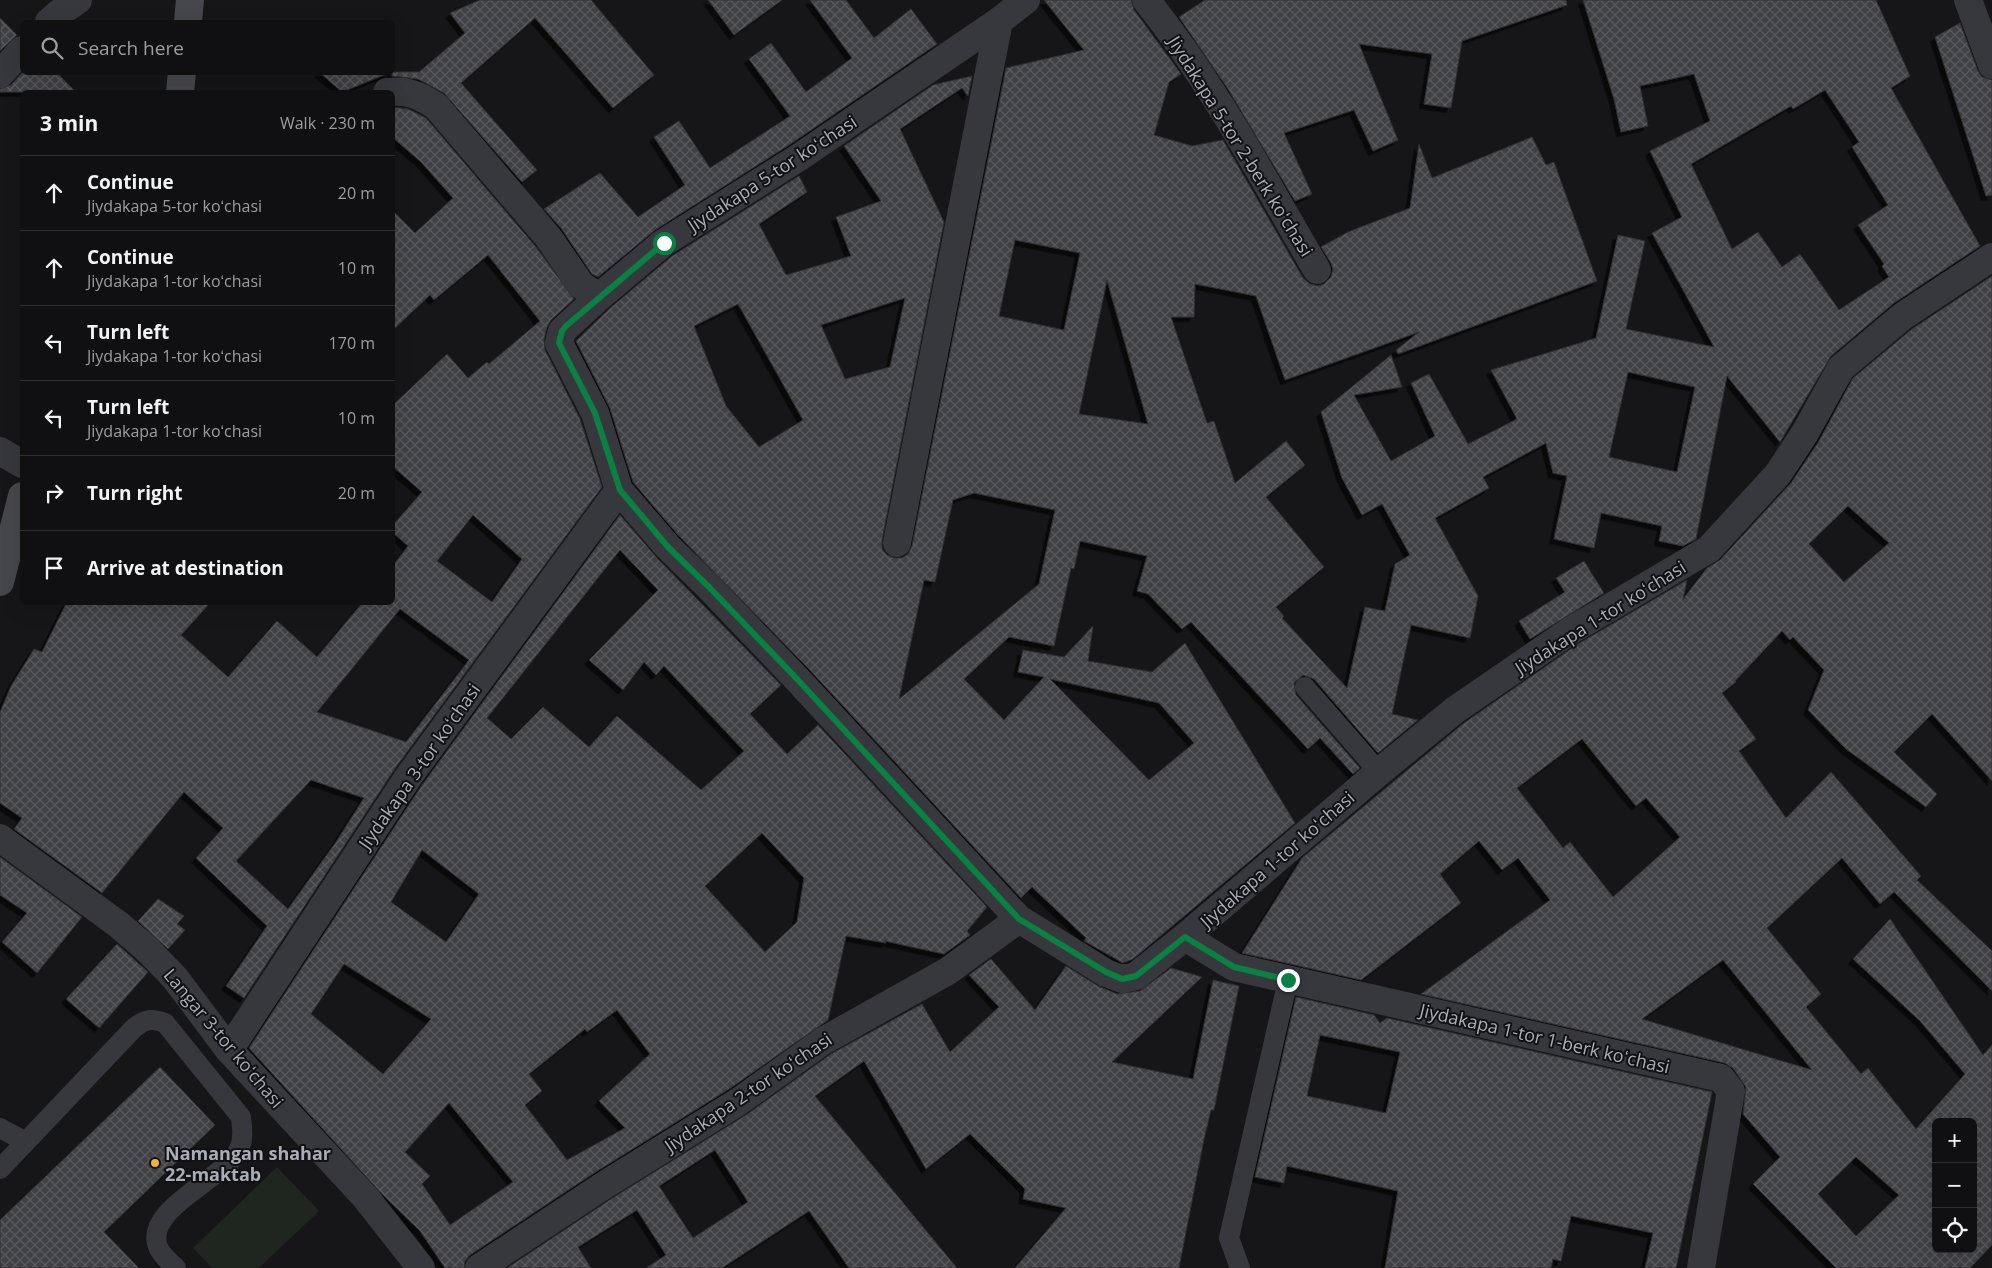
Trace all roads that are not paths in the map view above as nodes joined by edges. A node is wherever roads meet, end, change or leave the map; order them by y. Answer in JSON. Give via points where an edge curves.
{"nodes":[{"id":1,"x":78,"y":0,"type":"edge"},
{"id":2,"x":190,"y":0,"type":"edge"},
{"id":3,"x":1026,"y":0,"type":"edge"},
{"id":4,"x":1146,"y":0,"type":"edge"},
{"id":5,"x":1968,"y":0,"type":"edge"},
{"id":6,"x":51,"y":20,"type":"edge"},
{"id":7,"x":188,"y":20,"type":"edge"},
{"id":8,"x":999,"y":21,"type":"junction"},
{"id":9,"x":20,"y":52,"type":"edge"},
{"id":10,"x":1992,"y":65,"type":"edge"},
{"id":11,"x":0,"y":74,"type":"edge"},
{"id":12,"x":182,"y":75,"type":"edge"},
{"id":13,"x":180,"y":90,"type":"edge"},
{"id":14,"x":395,"y":91,"type":"edge"},
{"id":15,"x":1992,"y":257,"type":"edge"},
{"id":16,"x":1317,"y":270,"type":"dead end"},
{"id":17,"x":599,"y":297,"type":"junction"},
{"id":18,"x":0,"y":451,"type":"edge"},
{"id":19,"x":20,"y":463,"type":"edge"},
{"id":20,"x":620,"y":490,"type":"junction"},
{"id":21,"x":20,"y":504,"type":"edge"},
{"id":22,"x":897,"y":543,"type":"dead end"},
{"id":23,"x":0,"y":582,"type":"edge"},
{"id":24,"x":1304,"y":686,"type":"dead end"},
{"id":25,"x":1379,"y":772,"type":"junction"},
{"id":26,"x":0,"y":838,"type":"edge"},
{"id":27,"x":1019,"y":919,"type":"junction"},
{"id":28,"x":1185,"y":937,"type":"junction"},
{"id":29,"x":1288,"y":980,"type":"junction"},
{"id":30,"x":229,"y":1050,"type":"junction"},
{"id":31,"x":0,"y":1128,"type":"edge"},
{"id":32,"x":26,"y":1142,"type":"junction"},
{"id":33,"x":0,"y":1169,"type":"edge"},
{"id":34,"x":176,"y":1268,"type":"edge"},
{"id":35,"x":421,"y":1268,"type":"edge"},
{"id":36,"x":479,"y":1268,"type":"edge"},
{"id":37,"x":1240,"y":1268,"type":"edge"},
{"id":38,"x":1701,"y":1268,"type":"edge"}],
"edges":[{"from":1,"to":6,"type":"street"},
{"from":2,"to":7,"type":"street"},
{"from":3,"to":8,"type":"street","name":"Jiydakapa 5-tor koʻchasi"},
{"from":4,"to":16,"type":"street","name":"Jiydakapa 5-tor 2-berk koʻchasi","via":[[1174,35],[1236,130]]},
{"from":5,"to":10,"type":"street"},
{"from":8,"to":17,"type":"street","name":"Jiydakapa 5-tor koʻchasi","via":[[798,158],[664,243]]},
{"from":8,"to":22,"type":"street"},
{"from":9,"to":11,"type":"street"},
{"from":12,"to":13,"type":"street"},
{"from":14,"to":17,"type":"street","via":[[418,95],[436,106],[548,237],[581,284]]},
{"from":15,"to":25,"type":"street","name":"Jiydakapa 1-tor koʻchasi","via":[[1903,316],[1841,368],[1778,474],[1709,550],[1570,632],[1455,710]]},
{"from":17,"to":20,"type":"street","name":"Jiydakapa 1-tor koʻchasi","via":[[562,331],[559,343],[595,413]]},
{"from":18,"to":19,"type":"street"},
{"from":20,"to":27,"type":"street","name":"Jiydakapa 1-tor koʻchasi","via":[[668,547],[756,636]]},
{"from":20,"to":30,"type":"street","name":"Jiydakapa 3-tor koʻchasi","via":[[409,776]]},
{"from":21,"to":23,"type":"street"},
{"from":24,"to":25,"type":"lane"},
{"from":25,"to":28,"type":"street","name":"Jiydakapa 1-tor koʻchasi"},
{"from":26,"to":30,"type":"street","name":"Langar 3-tor koʻchasi","via":[[147,949],[175,978]]},
{"from":27,"to":28,"type":"street","name":"Jiydakapa 1-tor koʻchasi","via":[[1122,979],[1136,976]]},
{"from":27,"to":36,"type":"street","name":"Jiydakapa 2-tor koʻchasi","via":[[948,971],[823,1041],[738,1102]]},
{"from":28,"to":29,"type":"street","name":"Jiydakapa 1-tor 1-berk koʻchasi","via":[[1234,967]]},
{"from":29,"to":37,"type":"lane","via":[[1229,1238]]},
{"from":29,"to":38,"type":"street","name":"Jiydakapa 1-tor 1-berk koʻchasi","via":[[1721,1078],[1731,1091]]},
{"from":30,"to":35,"type":"street","name":"Langar 3-tor koʻchasi","via":[[366,1198]]},
{"from":31,"to":32,"type":"lane"},
{"from":32,"to":33,"type":"lane"},
{"from":32,"to":34,"type":"lane","via":[[134,1028],[144,1020],[165,1023],[241,1117],[243,1134],[239,1149],[228,1162],[161,1219],[156,1240],[158,1249]]}]}
